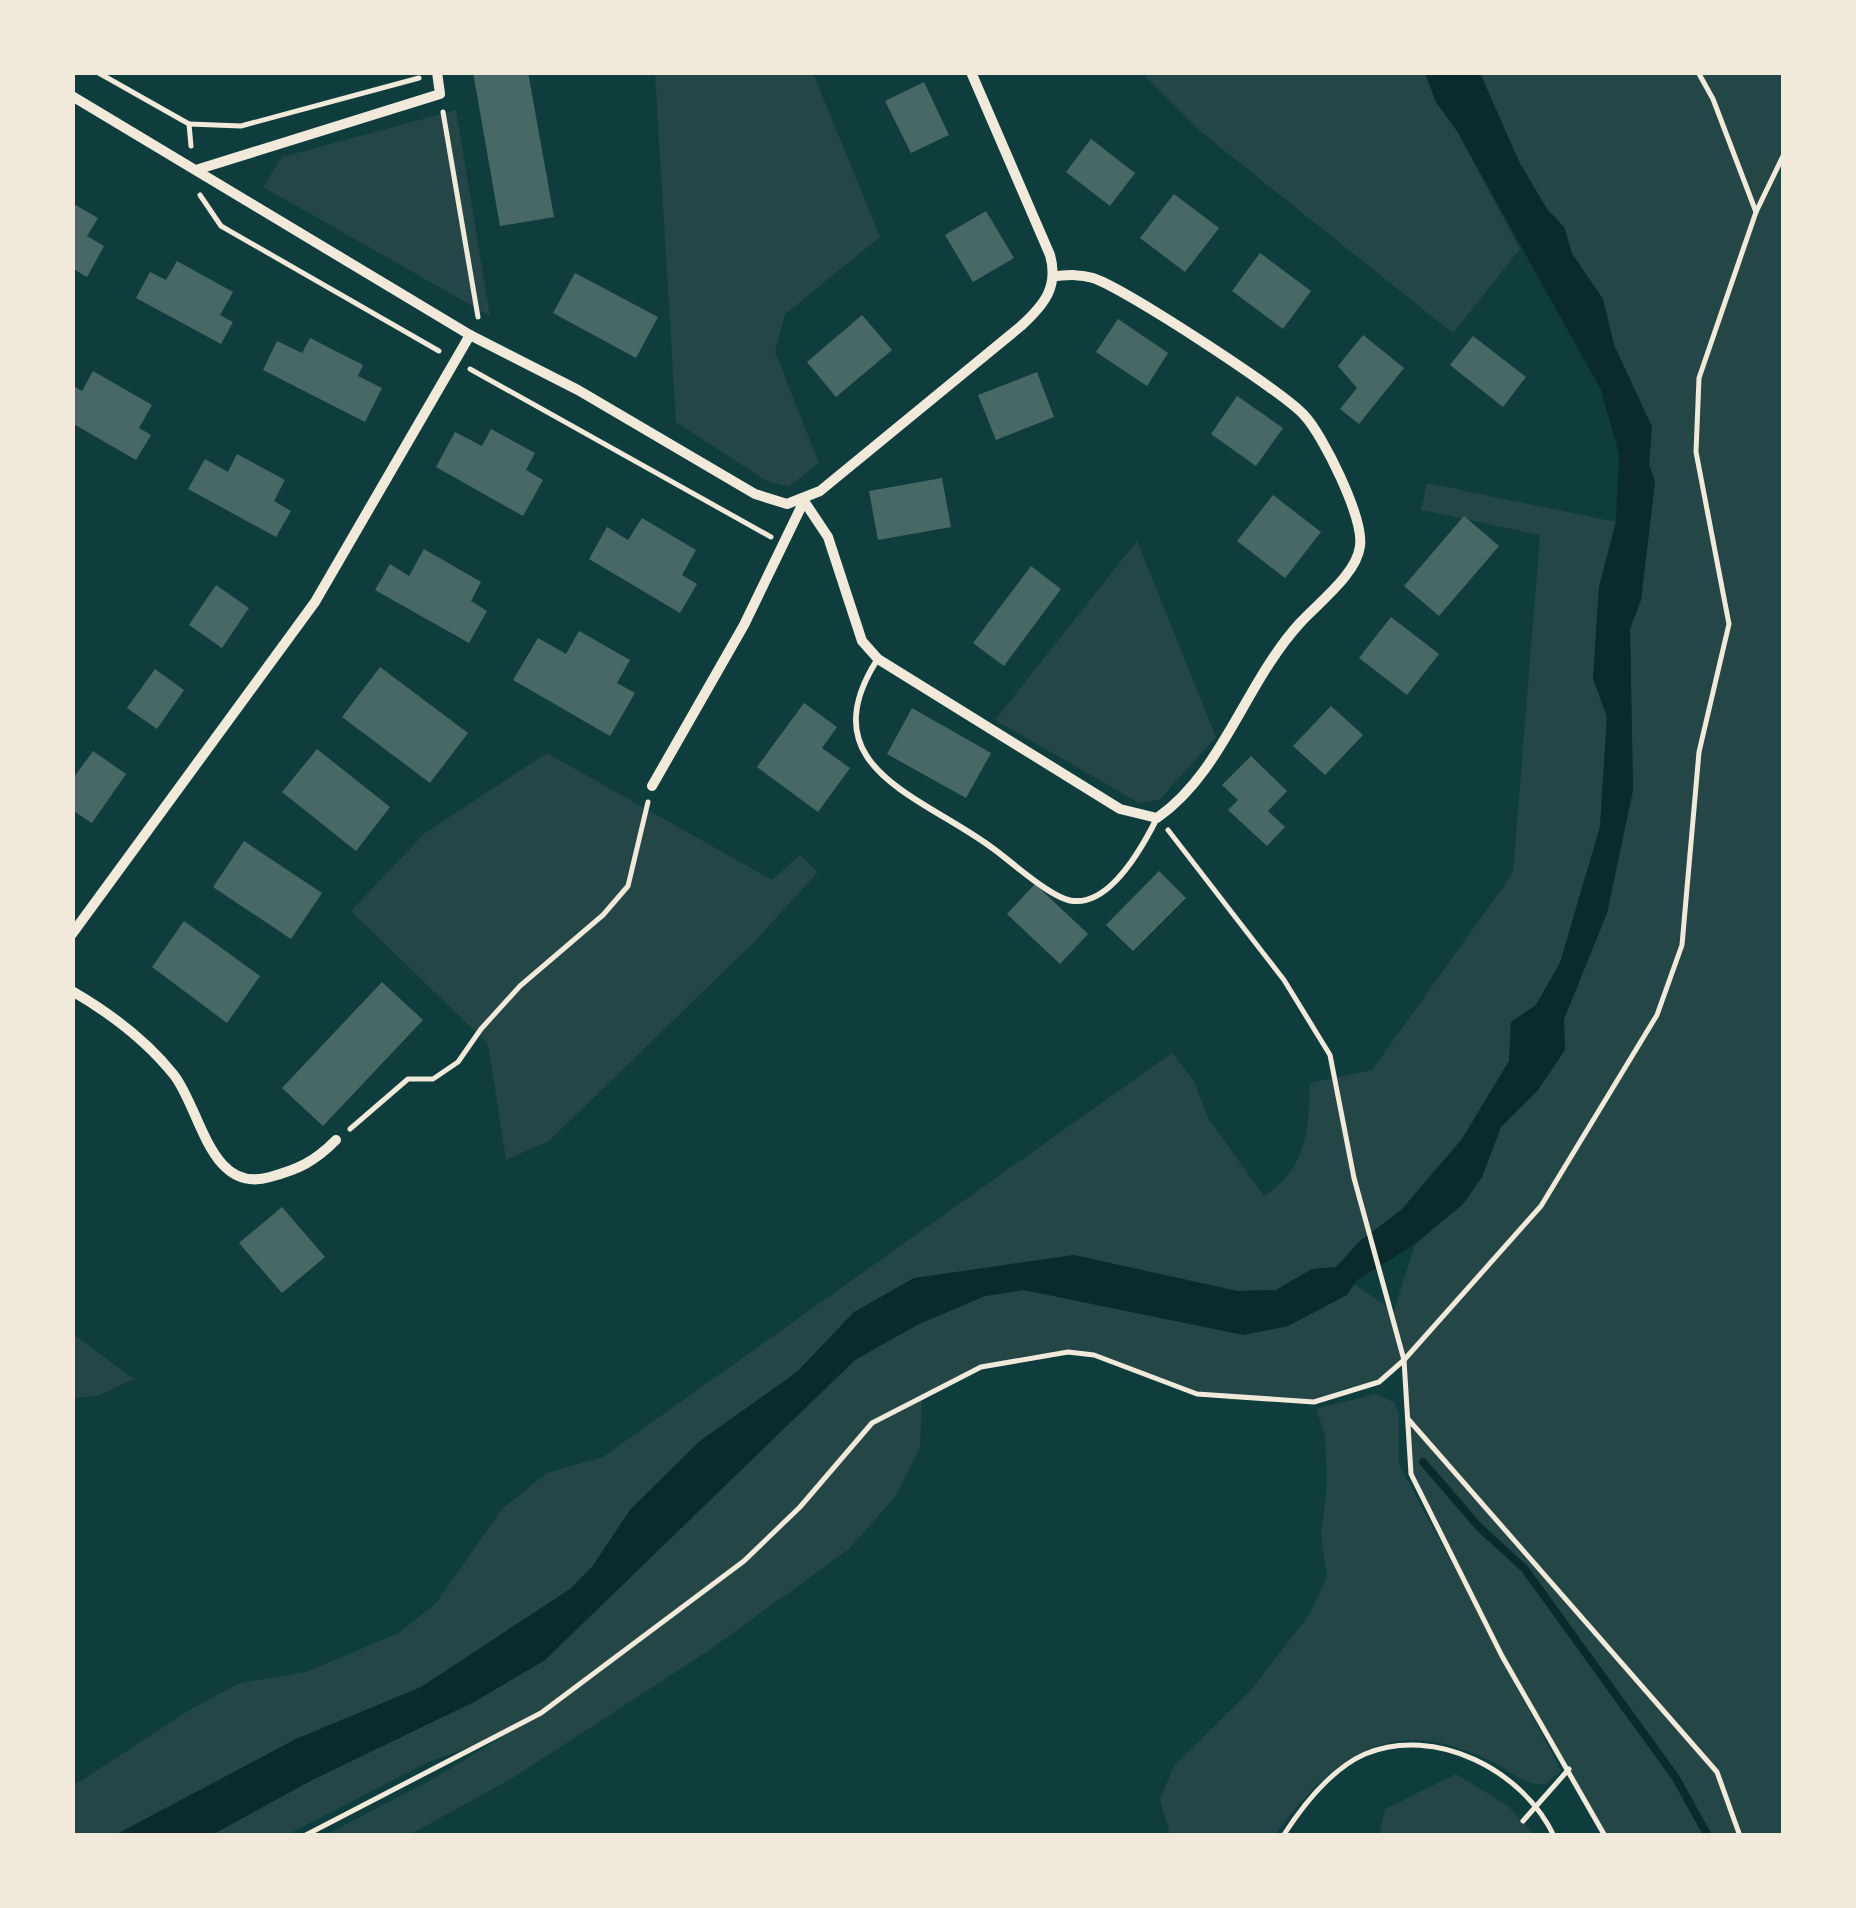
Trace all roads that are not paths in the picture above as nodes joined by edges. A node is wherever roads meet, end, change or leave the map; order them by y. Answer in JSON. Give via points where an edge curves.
{"nodes":[{"id":1,"x":971,"y":72,"type":"edge"},
{"id":2,"x":438,"y":73,"type":"edge"},
{"id":3,"x":72,"y":96,"type":"edge"},
{"id":4,"x":199,"y":169,"type":"junction"},
{"id":5,"x":1056,"y":276,"type":"junction"},
{"id":6,"x":470,"y":335,"type":"junction"},
{"id":7,"x":804,"y":501,"type":"junction"},
{"id":8,"x":878,"y":659,"type":"junction"},
{"id":9,"x":652,"y":786,"type":"road end"},
{"id":10,"x":1157,"y":818,"type":"junction"},
{"id":11,"x":72,"y":934,"type":"edge"},
{"id":12,"x":72,"y":990,"type":"edge"},
{"id":13,"x":336,"y":1140,"type":"road end"}],
"edges":[{"from":1,"to":5,"type":"street"},
{"from":2,"to":4,"type":"street","via":[[440,94]]},
{"from":3,"to":4,"type":"street"},
{"from":4,"to":6,"type":"street"},
{"from":5,"to":7,"type":"street","via":[[1049,295],[1020,326]]},
{"from":5,"to":10,"type":"street","via":[[1077,274],[1115,288],[1300,410],[1328,454],[1358,526],[1360,547],[1352,565],[1288,636],[1209,766]]},
{"from":6,"to":7,"type":"street","via":[[755,494],[787,504]]},
{"from":6,"to":11,"type":"street","via":[[316,602]]},
{"from":7,"to":8,"type":"street","via":[[828,537],[862,641]]},
{"from":7,"to":9,"type":"street","via":[[744,625]]},
{"from":8,"to":10,"type":"street","via":[[1120,808]]},
{"from":8,"to":10,"type":"lane","via":[[853,710],[855,736],[866,756],[882,776],[1055,894],[1073,901],[1092,897],[1128,868]]},
{"from":12,"to":13,"type":"street","via":[[130,1031],[176,1078],[209,1146],[236,1176],[254,1182],[310,1166]]}]}
